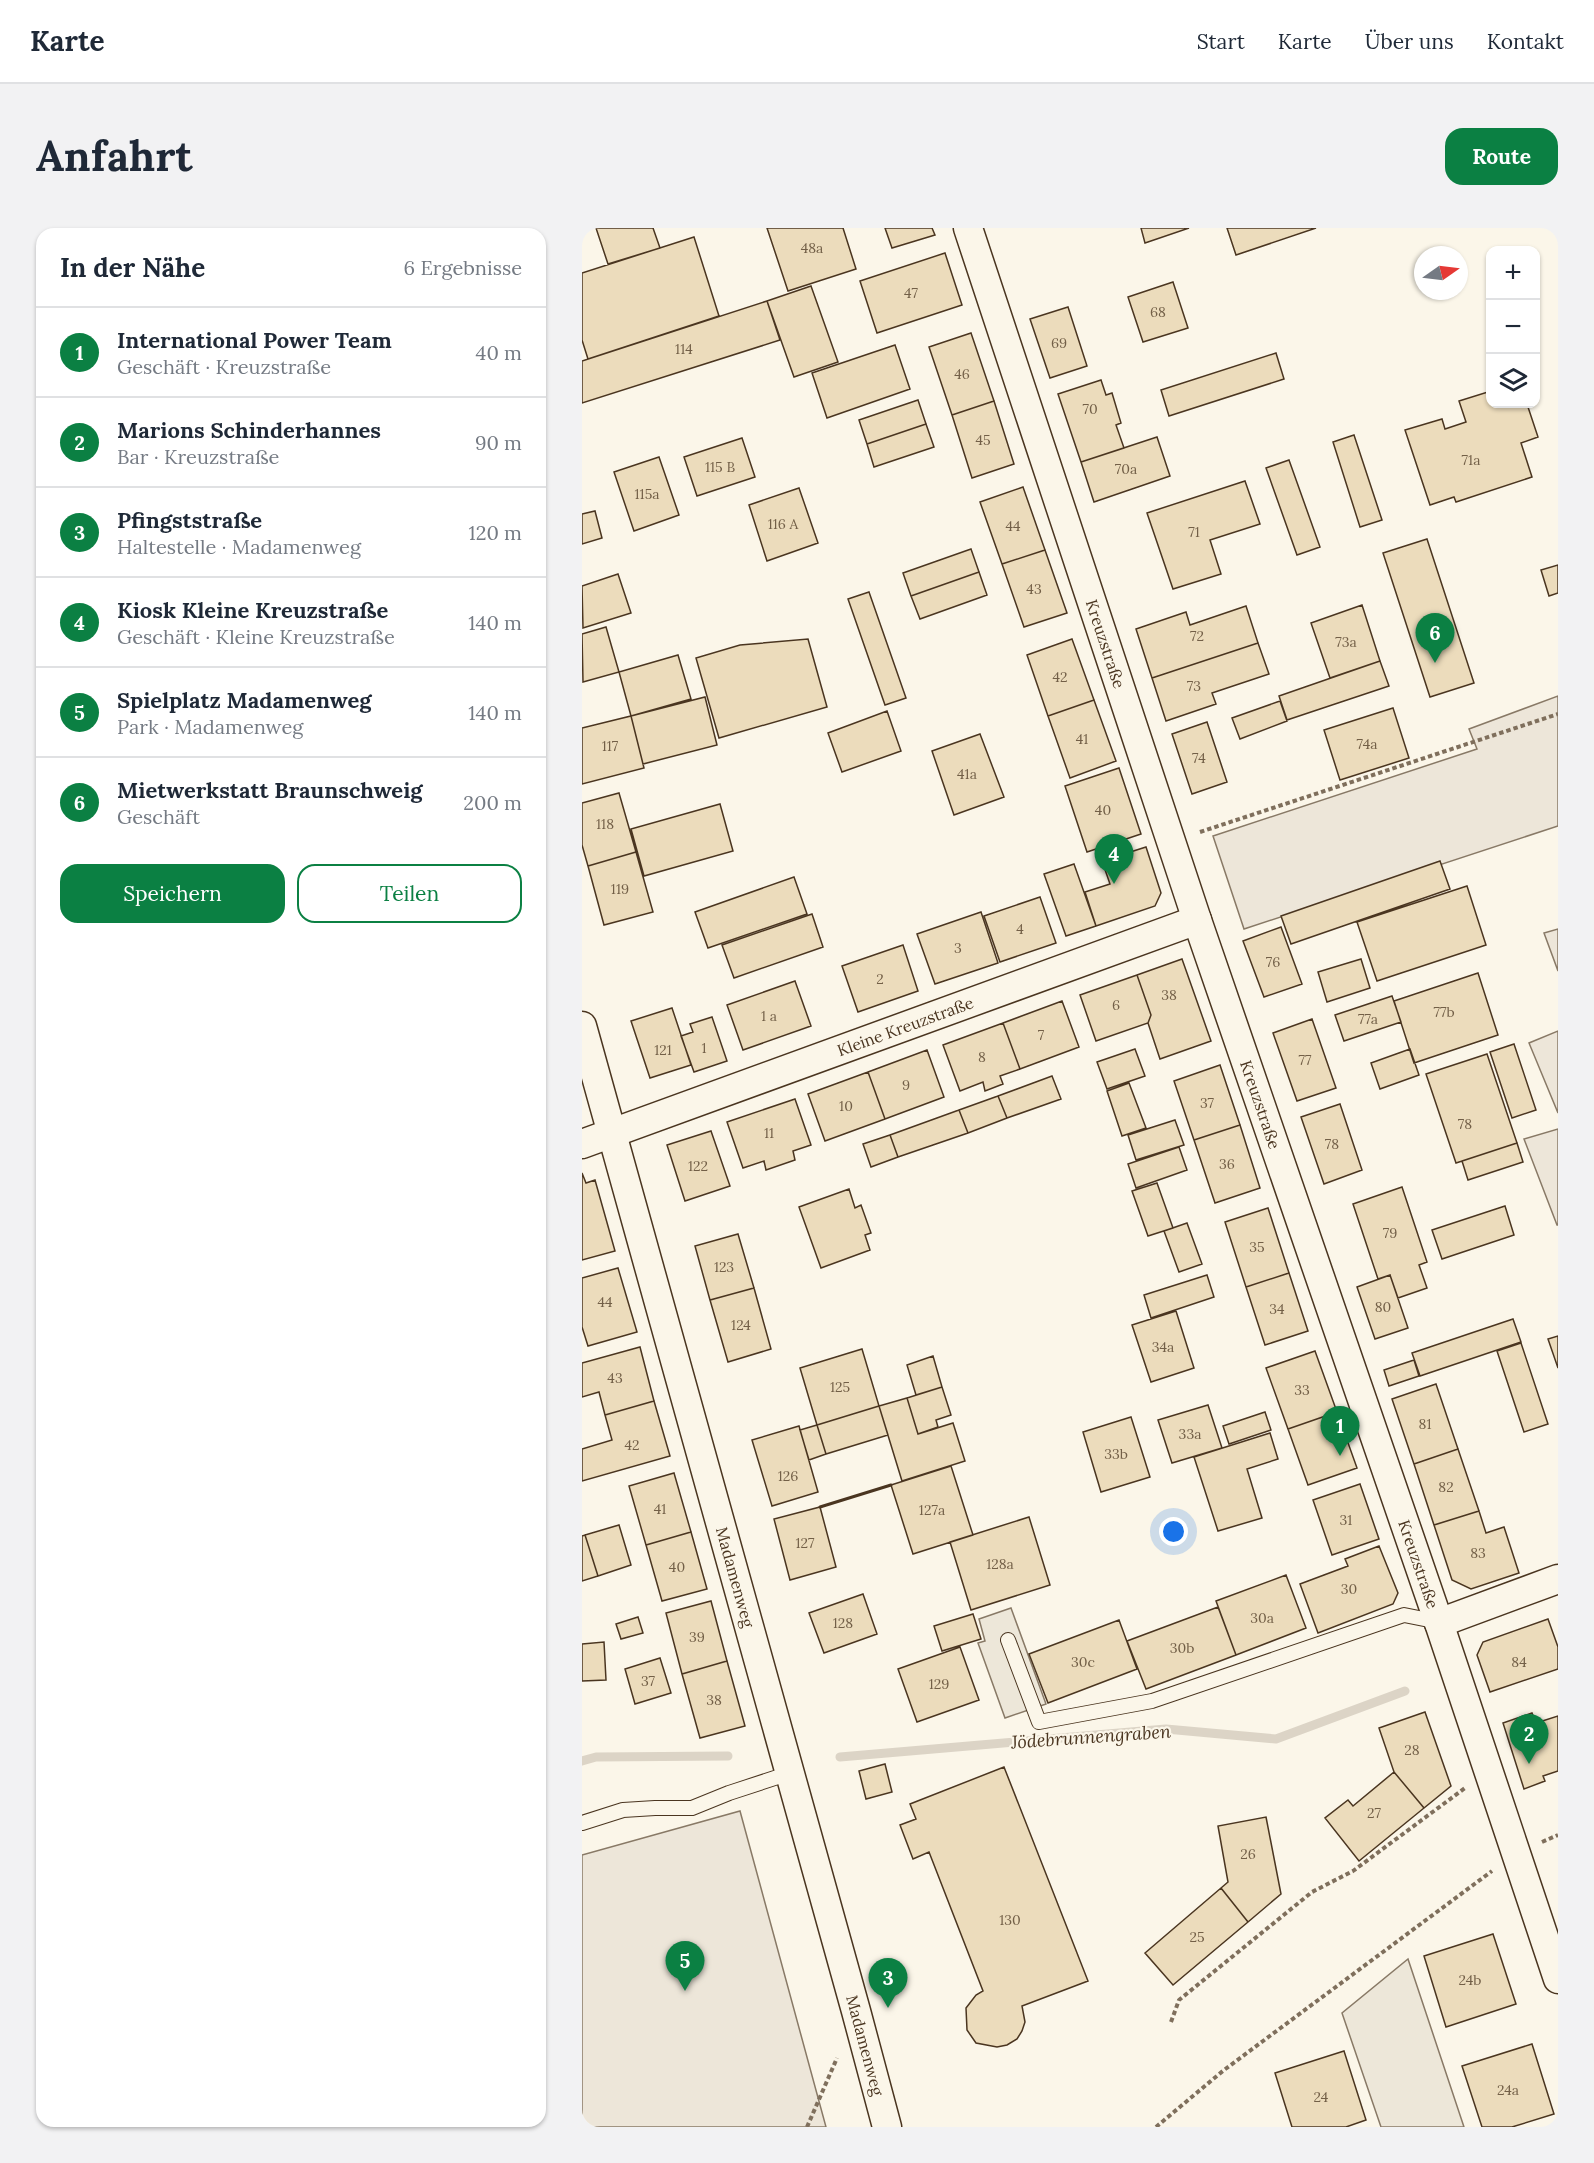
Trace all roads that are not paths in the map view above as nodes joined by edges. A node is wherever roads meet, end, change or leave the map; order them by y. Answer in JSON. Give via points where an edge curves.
{"nodes":[{"id":1,"x":968,"y":228,"type":"edge"},
{"id":2,"x":1197,"y":920,"type":"junction"},
{"id":3,"x":582,"y":1026,"type":"edge"},
{"id":4,"x":613,"y":1133,"type":"junction"},
{"id":5,"x":582,"y":1144,"type":"edge"},
{"id":6,"x":1558,"y":1578,"type":"edge"},
{"id":7,"x":1440,"y":1623,"type":"junction"},
{"id":8,"x":1008,"y":1640,"type":"dead end"},
{"id":9,"x":790,"y":1773,"type":"junction"},
{"id":10,"x":582,"y":1823,"type":"edge"},
{"id":11,"x":1558,"y":1979,"type":"edge"},
{"id":12,"x":887,"y":2127,"type":"edge"}],
"edges":[{"from":1,"to":2,"type":"street","name":"Kreuzstraße"},
{"from":2,"to":4,"type":"street","name":"Kleine Kreuzstraße"},
{"from":2,"to":7,"type":"street","name":"Kreuzstraße"},
{"from":3,"to":4,"type":"street","name":"Madamenweg"},
{"from":4,"to":5,"type":"street","name":"Kleine Kreuzstraße"},
{"from":4,"to":9,"type":"street","name":"Madamenweg"},
{"from":6,"to":7,"type":"street"},
{"from":7,"to":8,"type":"lane","via":[[1404,1615],[1152,1701],[1039,1722]]},
{"from":7,"to":11,"type":"street","name":"Kreuzstraße"},
{"from":9,"to":10,"type":"lane","via":[[692,1808],[622,1810]]},
{"from":9,"to":12,"type":"street","name":"Madamenweg"}]}
